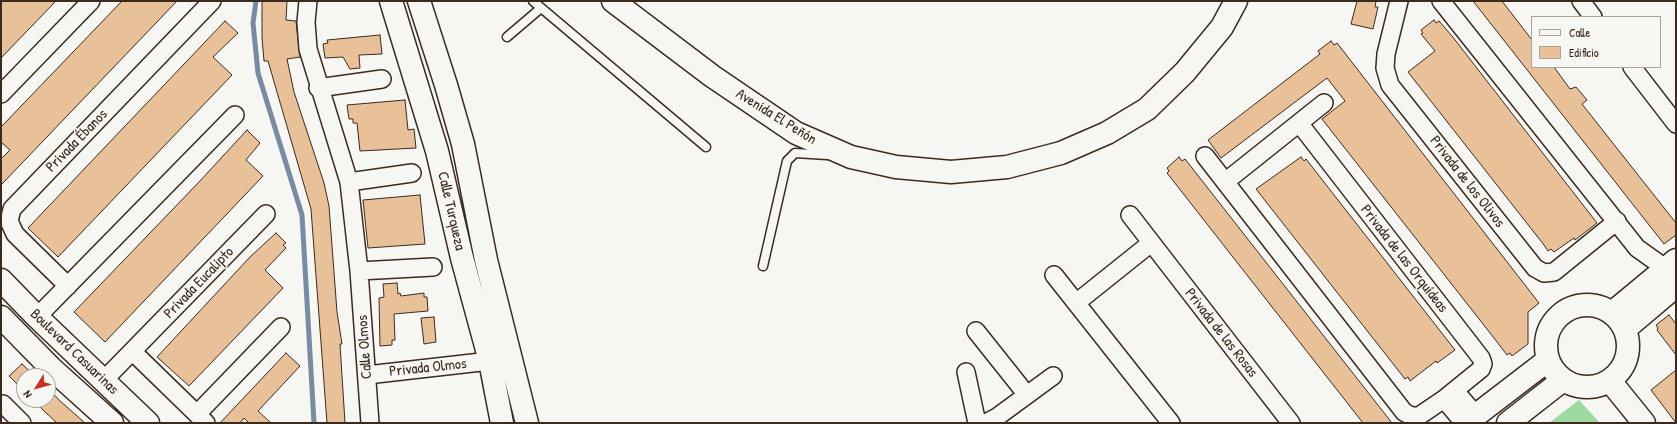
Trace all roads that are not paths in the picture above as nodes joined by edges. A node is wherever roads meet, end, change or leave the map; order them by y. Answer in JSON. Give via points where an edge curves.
{"nodes":[{"id":1,"x":91,"y":1,"type":"edge"},
{"id":2,"x":212,"y":1,"type":"edge"},
{"id":3,"x":308,"y":1,"type":"edge"},
{"id":4,"x":391,"y":1,"type":"edge"},
{"id":5,"x":419,"y":1,"type":"edge"},
{"id":6,"x":533,"y":1,"type":"edge"},
{"id":7,"x":613,"y":1,"type":"edge"},
{"id":8,"x":1236,"y":1,"type":"edge"},
{"id":9,"x":1399,"y":1,"type":"edge"},
{"id":10,"x":1441,"y":1,"type":"edge"},
{"id":11,"x":1581,"y":1,"type":"edge"},
{"id":12,"x":541,"y":8,"type":"junction"},
{"id":13,"x":1592,"y":16,"type":"edge"},
{"id":14,"x":507,"y":37,"type":"dead end"},
{"id":15,"x":1633,"y":68,"type":"edge"},
{"id":16,"x":382,"y":79,"type":"dead end"},
{"id":17,"x":318,"y":88,"type":"junction"},
{"id":18,"x":1,"y":94,"type":"edge"},
{"id":19,"x":1324,"y":103,"type":"dead end"},
{"id":20,"x":235,"y":115,"type":"dead end"},
{"id":21,"x":1299,"y":123,"type":"junction"},
{"id":22,"x":1676,"y":124,"type":"edge"},
{"id":23,"x":706,"y":147,"type":"dead end"},
{"id":24,"x":1205,"y":156,"type":"dead end"},
{"id":25,"x":851,"y":157,"type":"junction"},
{"id":26,"x":412,"y":173,"type":"dead end"},
{"id":27,"x":348,"y":182,"type":"junction"},
{"id":28,"x":1225,"y":182,"type":"junction"},
{"id":29,"x":266,"y":214,"type":"dead end"},
{"id":30,"x":1130,"y":215,"type":"dead end"},
{"id":31,"x":1616,"y":222,"type":"junction"},
{"id":32,"x":1151,"y":243,"type":"junction"},
{"id":33,"x":763,"y":266,"type":"dead end"},
{"id":34,"x":433,"y":267,"type":"dead end"},
{"id":35,"x":359,"y":271,"type":"junction"},
{"id":36,"x":1667,"y":274,"type":"edge"},
{"id":37,"x":1054,"y":275,"type":"dead end"},
{"id":38,"x":1,"y":280,"type":"edge"},
{"id":39,"x":68,"y":286,"type":"junction"},
{"id":40,"x":1076,"y":303,"type":"junction"},
{"id":41,"x":1612,"y":313,"type":"junction"},
{"id":42,"x":37,"y":317,"type":"junction"},
{"id":43,"x":1,"y":318,"type":"edge"},
{"id":44,"x":281,"y":327,"type":"dead end"},
{"id":45,"x":1625,"y":329,"type":"junction"},
{"id":46,"x":976,"y":331,"type":"dead end"},
{"id":47,"x":133,"y":352,"type":"junction"},
{"id":48,"x":1548,"y":360,"type":"junction"},
{"id":49,"x":490,"y":361,"type":"junction"},
{"id":50,"x":966,"y":372,"type":"dead end"},
{"id":51,"x":366,"y":374,"type":"junction"},
{"id":52,"x":1053,"y":376,"type":"dead end"},
{"id":53,"x":1563,"y":380,"type":"junction"},
{"id":54,"x":103,"y":381,"type":"junction"},
{"id":55,"x":1610,"y":381,"type":"junction"},
{"id":56,"x":1027,"y":395,"type":"junction"},
{"id":57,"x":1450,"y":395,"type":"junction"},
{"id":58,"x":3,"y":404,"type":"dead end"},
{"id":59,"x":202,"y":418,"type":"edge"},
{"id":60,"x":1469,"y":420,"type":"edge"},
{"id":61,"x":22,"y":423,"type":"edge"},
{"id":62,"x":112,"y":423,"type":"edge"},
{"id":63,"x":148,"y":423,"type":"edge"},
{"id":64,"x":370,"y":423,"type":"edge"},
{"id":65,"x":502,"y":423,"type":"edge"},
{"id":66,"x":527,"y":423,"type":"edge"},
{"id":67,"x":976,"y":423,"type":"edge"},
{"id":68,"x":986,"y":423,"type":"edge"},
{"id":69,"x":1171,"y":423,"type":"edge"},
{"id":70,"x":1291,"y":423,"type":"edge"},
{"id":71,"x":1508,"y":423,"type":"edge"},
{"id":72,"x":1644,"y":423,"type":"edge"}],
"edges":[{"from":1,"to":18,"type":"street"},
{"from":2,"to":39,"type":"street","name":"Privada Ébanos","via":[[12,209],[9,221],[15,234]]},
{"from":3,"to":17,"type":"street","name":"Calle Olmos","via":[[308,49]]},
{"from":4,"to":49,"type":"street","name":"Calle Turqueza","via":[[437,151]]},
{"from":5,"to":66,"type":"street","name":"Calle Turqueza","via":[[463,144],[486,260]]},
{"from":6,"to":12,"type":"lane"},
{"from":7,"to":25,"type":"street","name":"Avenida El Peñón","via":[[712,76],[796,133]]},
{"from":8,"to":25,"type":"street","name":"Avenida El Peñón","via":[[1222,27],[1185,72],[1147,108],[1106,133],[1062,153],[1006,168],[951,172],[896,167]]},
{"from":9,"to":31,"type":"street","name":"Privada de los Olivos","via":[[1386,54],[1385,68],[1390,85],[1535,268],[1544,273],[1554,272]]},
{"from":10,"to":31,"type":"street"},
{"from":11,"to":13,"type":"street"},
{"from":12,"to":14,"type":"lane"},
{"from":12,"to":23,"type":"lane"},
{"from":15,"to":22,"type":"street"},
{"from":16,"to":17,"type":"street"},
{"from":17,"to":27,"type":"street","name":"Calle Olmos"},
{"from":19,"to":21,"type":"street"},
{"from":20,"to":39,"type":"street"},
{"from":21,"to":28,"type":"street"},
{"from":21,"to":57,"type":"street","name":"Privada de las Orquídeas","via":[[1481,358],[1481,369]]},
{"from":24,"to":28,"type":"street","name":"Privada de las Orquídeas"},
{"from":25,"to":33,"type":"lane","via":[[795,153],[787,161]]},
{"from":26,"to":27,"type":"street"},
{"from":27,"to":35,"type":"street","name":"Calle Olmos"},
{"from":28,"to":57,"type":"street","name":"Privada de las Orquídeas","via":[[1404,412],[1411,416],[1419,416]]},
{"from":29,"to":47,"type":"street","name":"Privada Eucalipto"},
{"from":30,"to":32,"type":"street","name":"Privada de las Rosas"},
{"from":31,"to":36,"type":"street","via":[[1637,248]]},
{"from":32,"to":40,"type":"street"},
{"from":32,"to":70,"type":"street","name":"Privada de las Rosas"},
{"from":34,"to":35,"type":"street"},
{"from":35,"to":51,"type":"street","name":"Calle Olmos"},
{"from":36,"to":41,"type":"street"},
{"from":36,"to":45,"type":"street"},
{"from":37,"to":40,"type":"street"},
{"from":38,"to":42,"type":"street","name":"Boulevard Casuarinas"},
{"from":39,"to":42,"type":"street"},
{"from":40,"to":69,"type":"street"},
{"from":41,"to":45,"type":"street"},
{"from":41,"to":48,"type":"street","via":[[1592,305],[1582,305],[1562,313],[1549,329],[1546,339]]},
{"from":42,"to":54,"type":"street","name":"Boulevard Casuarinas"},
{"from":43,"to":62,"type":"street","name":"Boulevard Casuarinas"},
{"from":44,"to":59,"type":"street"},
{"from":45,"to":55,"type":"street","via":[[1629,343],[1627,358],[1621,371]]},
{"from":46,"to":56,"type":"street"},
{"from":47,"to":54,"type":"street","name":"Privada Eucalipto"},
{"from":47,"to":59,"type":"street"},
{"from":48,"to":53,"type":"street"},
{"from":48,"to":60,"type":"street"},
{"from":49,"to":51,"type":"street","name":"Privada Olmos"},
{"from":49,"to":65,"type":"street","name":"Calle Turqueza"},
{"from":50,"to":67,"type":"street"},
{"from":51,"to":64,"type":"street","name":"Calle Olmos"},
{"from":52,"to":56,"type":"street"},
{"from":53,"to":55,"type":"street","via":[[1574,386],[1587,388]]},
{"from":53,"to":71,"type":"street"},
{"from":54,"to":63,"type":"street","name":"Boulevard Casuarinas"},
{"from":55,"to":72,"type":"street"},
{"from":56,"to":68,"type":"street"},
{"from":57,"to":60,"type":"street"},
{"from":58,"to":61,"type":"street"}]}
